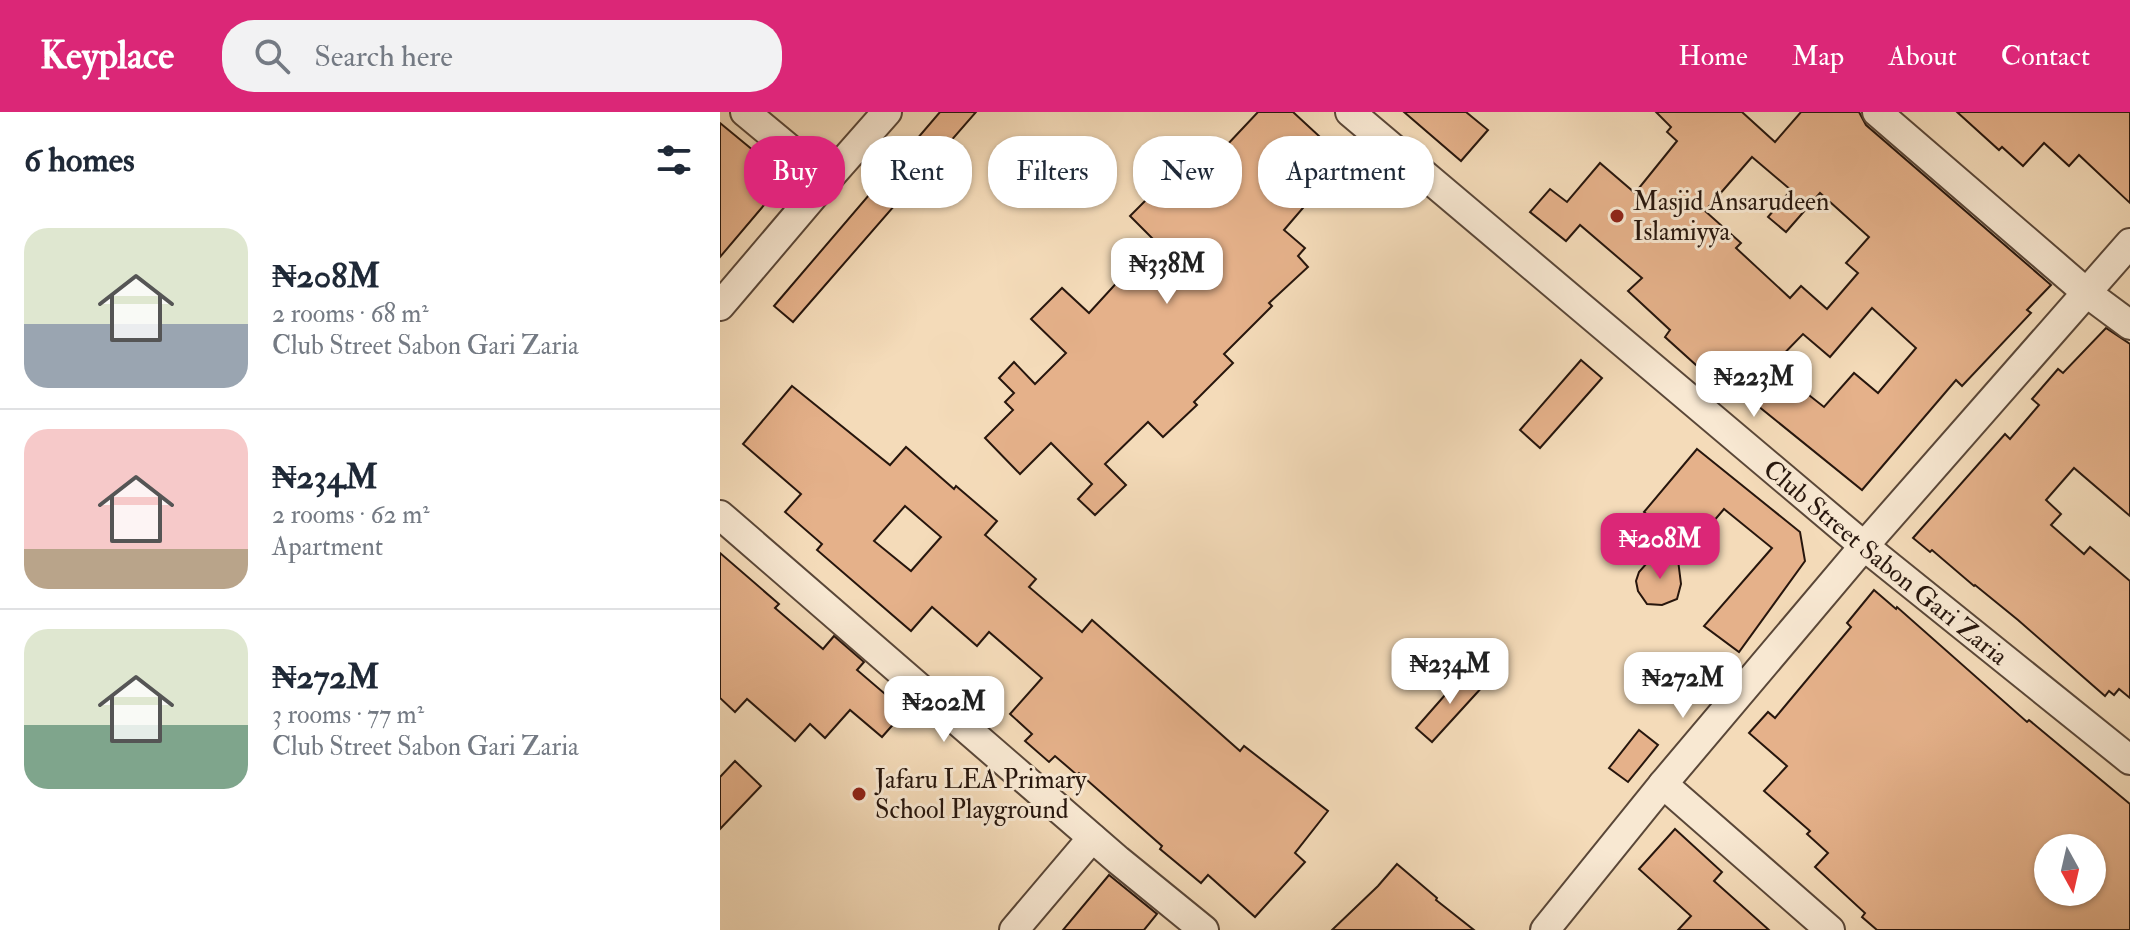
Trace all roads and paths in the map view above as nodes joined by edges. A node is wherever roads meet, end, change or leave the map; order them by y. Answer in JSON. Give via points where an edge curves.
{"nodes":[{"id":1,"x":745,"y":112,"type":"edge"},
{"id":2,"x":887,"y":112,"type":"edge"},
{"id":3,"x":1350,"y":112,"type":"edge"},
{"id":4,"x":1877,"y":112,"type":"edge"},
{"id":5,"x":774,"y":136,"type":"edge"},
{"id":6,"x":845,"y":160,"type":"edge"},
{"id":7,"x":803,"y":208,"type":"edge"},
{"id":8,"x":2130,"y":243,"type":"edge"},
{"id":9,"x":2087,"y":293,"type":"junction"},
{"id":10,"x":720,"y":306,"type":"edge"},
{"id":11,"x":2130,"y":325,"type":"edge"},
{"id":12,"x":720,"y":515,"type":"edge"},
{"id":13,"x":1864,"y":546,"type":"junction"},
{"id":14,"x":2130,"y":760,"type":"edge"},
{"id":15,"x":1663,"y":784,"type":"junction"},
{"id":16,"x":1092,"y":838,"type":"junction"},
{"id":17,"x":1014,"y":930,"type":"edge"},
{"id":18,"x":1204,"y":930,"type":"edge"},
{"id":19,"x":1545,"y":930,"type":"edge"},
{"id":20,"x":1830,"y":930,"type":"edge"}],
"edges":[{"from":1,"to":5,"type":"street"},
{"from":2,"to":6,"type":"street"},
{"from":3,"to":13,"type":"street","name":"Club Street Sabon Gari Zaria"},
{"from":4,"to":9,"type":"street"},
{"from":7,"to":10,"type":"street"},
{"from":8,"to":9,"type":"street"},
{"from":9,"to":11,"type":"street"},
{"from":9,"to":13,"type":"street"},
{"from":12,"to":16,"type":"street"},
{"from":13,"to":14,"type":"street","name":"Club Street Sabon Gari Zaria"},
{"from":13,"to":15,"type":"street"},
{"from":15,"to":19,"type":"street"},
{"from":15,"to":20,"type":"street"},
{"from":16,"to":17,"type":"street"},
{"from":16,"to":18,"type":"street"}]}
